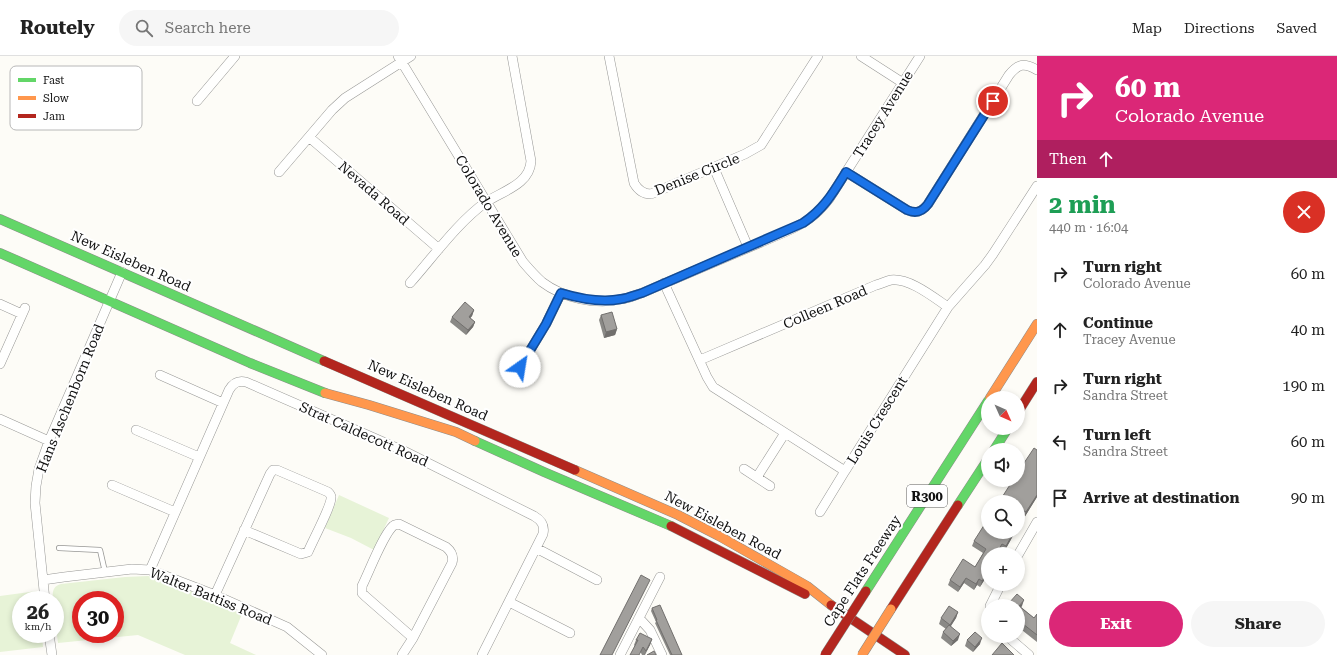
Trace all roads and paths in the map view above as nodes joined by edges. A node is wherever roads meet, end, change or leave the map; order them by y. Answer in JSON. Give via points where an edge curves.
{"nodes":[{"id":1,"x":235,"y":56,"type":"edge"},
{"id":2,"x":411,"y":56,"type":"edge"},
{"id":3,"x":512,"y":56,"type":"edge"},
{"id":4,"x":609,"y":56,"type":"edge"},
{"id":5,"x":818,"y":56,"type":"edge"},
{"id":6,"x":861,"y":56,"type":"edge"},
{"id":7,"x":920,"y":56,"type":"edge"},
{"id":8,"x":400,"y":59,"type":"edge"},
{"id":9,"x":1037,"y":70,"type":"edge"},
{"id":10,"x":903,"y":83,"type":"junction"},
{"id":11,"x":197,"y":101,"type":"dead end"},
{"id":12,"x":309,"y":137,"type":"junction"},
{"id":13,"x":714,"y":168,"type":"junction"},
{"id":14,"x":279,"y":172,"type":"dead end"},
{"id":15,"x":846,"y":172,"type":"junction"},
{"id":16,"x":1037,"y":186,"type":"edge"},
{"id":17,"x":487,"y":202,"type":"junction"},
{"id":18,"x":0,"y":219,"type":"edge"},
{"id":19,"x":748,"y":247,"type":"junction"},
{"id":20,"x":439,"y":250,"type":"junction"},
{"id":21,"x":0,"y":253,"type":"edge"},
{"id":22,"x":122,"y":272,"type":"junction"},
{"id":23,"x":410,"y":283,"type":"dead end"},
{"id":24,"x":664,"y":283,"type":"junction"},
{"id":25,"x":561,"y":293,"type":"junction"},
{"id":26,"x":621,"y":299,"type":"joint"},
{"id":27,"x":110,"y":302,"type":"junction"},
{"id":28,"x":0,"y":304,"type":"edge"},
{"id":29,"x":948,"y":307,"type":"junction"},
{"id":30,"x":1037,"y":324,"type":"edge"},
{"id":31,"x":700,"y":360,"type":"junction"},
{"id":32,"x":0,"y":364,"type":"edge"},
{"id":33,"x":520,"y":367,"type":"dead end"},
{"id":34,"x":160,"y":375,"type":"dead end"},
{"id":35,"x":1037,"y":382,"type":"edge"},
{"id":36,"x":994,"y":391,"type":"edge"},
{"id":37,"x":1025,"y":401,"type":"edge"},
{"id":38,"x":223,"y":403,"type":"junction"},
{"id":39,"x":981,"y":412,"type":"edge"},
{"id":40,"x":0,"y":419,"type":"edge"},
{"id":41,"x":136,"y":430,"type":"dead end"},
{"id":42,"x":785,"y":433,"type":"junction"},
{"id":43,"x":49,"y":441,"type":"junction"},
{"id":44,"x":199,"y":457,"type":"junction"},
{"id":45,"x":744,"y":469,"type":"dead end"},
{"id":46,"x":981,"y":470,"type":"edge"},
{"id":47,"x":845,"y":471,"type":"junction"},
{"id":48,"x":758,"y":477,"type":"junction"},
{"id":49,"x":112,"y":485,"type":"dead end"},
{"id":50,"x":770,"y":486,"type":"dead end"},
{"id":51,"x":176,"y":512,"type":"junction"},
{"id":52,"x":820,"y":512,"type":"dead end"},
{"id":53,"x":1037,"y":522,"type":"edge"},
{"id":54,"x":244,"y":530,"type":"junction"},
{"id":55,"x":1022,"y":547,"type":"edge"},
{"id":56,"x":59,"y":548,"type":"dead end"},
{"id":57,"x":536,"y":548,"type":"junction"},
{"id":58,"x":150,"y":570,"type":"junction"},
{"id":59,"x":106,"y":572,"type":"junction"},
{"id":60,"x":660,"y":577,"type":"dead end"},
{"id":61,"x":43,"y":580,"type":"junction"},
{"id":62,"x":597,"y":580,"type":"dead end"},
{"id":63,"x":44,"y":591,"type":"edge"},
{"id":64,"x":215,"y":595,"type":"junction"},
{"id":65,"x":509,"y":602,"type":"junction"},
{"id":66,"x":834,"y":607,"type":"junction"},
{"id":67,"x":639,"y":618,"type":"junction"},
{"id":68,"x":570,"y":633,"type":"dead end"},
{"id":69,"x":413,"y":638,"type":"junction"},
{"id":70,"x":50,"y":643,"type":"edge"},
{"id":71,"x":1015,"y":643,"type":"edge"},
{"id":72,"x":52,"y":655,"type":"edge"},
{"id":73,"x":322,"y":655,"type":"edge"},
{"id":74,"x":402,"y":655,"type":"edge"},
{"id":75,"x":482,"y":655,"type":"edge"},
{"id":76,"x":620,"y":655,"type":"edge"},
{"id":77,"x":662,"y":655,"type":"edge"},
{"id":78,"x":825,"y":655,"type":"edge"},
{"id":79,"x":862,"y":655,"type":"edge"},
{"id":80,"x":905,"y":655,"type":"edge"},
{"id":81,"x":1029,"y":655,"type":"edge"}],
"edges":[{"from":1,"to":11,"type":"street"},
{"from":2,"to":8,"type":"street"},
{"from":3,"to":17,"type":"street","via":[[531,169],[520,182]]},
{"from":4,"to":13,"type":"street","name":"Denise Circle","via":[[632,175],[637,188],[641,192],[651,194]]},
{"from":5,"to":13,"type":"street","name":"Denise Circle","via":[[761,144]]},
{"from":6,"to":10,"type":"street"},
{"from":7,"to":10,"type":"street","name":"Tracey Avenue"},
{"from":8,"to":12,"type":"street","via":[[345,98]]},
{"from":8,"to":17,"type":"street","name":"Colorado Avenue"},
{"from":9,"to":15,"type":"street","via":[[1023,65],[1015,68],[1009,75],[928,204],[920,212],[907,210]]},
{"from":10,"to":15,"type":"street","name":"Tracey Avenue"},
{"from":12,"to":14,"type":"street"},
{"from":12,"to":20,"type":"street","name":"Nevada Road"},
{"from":13,"to":19,"type":"street"},
{"from":15,"to":19,"type":"street","name":"Tracey Avenue","via":[[822,209],[814,216]]},
{"from":16,"to":29,"type":"street","name":"Louis Crescent","via":[[985,266]]},
{"from":17,"to":20,"type":"street","via":[[464,221]]},
{"from":17,"to":25,"type":"street","name":"Colorado Avenue","via":[[523,262],[544,283]]},
{"from":18,"to":22,"type":"main road","name":"New Eisleben Road"},
{"from":19,"to":24,"type":"street","name":"Tracey Avenue"},
{"from":20,"to":23,"type":"street"},
{"from":21,"to":27,"type":"main road","name":"New Eisleben Road"},
{"from":22,"to":27,"type":"street","name":"Hans Aschenborn Road"},
{"from":22,"to":66,"type":"main road","name":"New Eisleben Road","via":[[678,515],[807,586]]},
{"from":24,"to":26,"type":"street","name":"Tracey Avenue"},
{"from":24,"to":31,"type":"street","name":"Louis Crescent"},
{"from":25,"to":26,"type":"street","name":"Colorado Avenue","via":[[594,300]]},
{"from":25,"to":33,"type":"street"},
{"from":27,"to":43,"type":"street","name":"Hans Aschenborn Road"},
{"from":27,"to":66,"type":"main road","name":"New Eisleben Road","via":[[321,392],[456,432],[672,527],[801,593]]},
{"from":28,"to":32,"type":"street","via":[[24,311]]},
{"from":29,"to":31,"type":"street","name":"Colleen Road","via":[[903,280],[890,280]]},
{"from":29,"to":47,"type":"street","name":"Louis Crescent"},
{"from":30,"to":36,"type":"main road"},
{"from":31,"to":42,"type":"street","name":"Louis Crescent","via":[[714,387]]},
{"from":34,"to":38,"type":"street"},
{"from":35,"to":37,"type":"main road"},
{"from":38,"to":44,"type":"street","name":"Strat Caldecott Road"},
{"from":38,"to":57,"type":"street","name":"Strat Caldecott Road","via":[[233,384],[246,382],[404,451],[539,519],[544,530]]},
{"from":39,"to":78,"type":"main road","name":"Cape Flats Freeway","number":"R300","bridge":true},
{"from":40,"to":43,"type":"street"},
{"from":41,"to":44,"type":"street"},
{"from":42,"to":47,"type":"street","name":"Louis Crescent"},
{"from":42,"to":48,"type":"street"},
{"from":43,"to":61,"type":"street","name":"Hans Aschenborn Road","via":[[39,469],[35,503]]},
{"from":44,"to":51,"type":"street","name":"Strat Caldecott Road"},
{"from":45,"to":48,"type":"street"},
{"from":46,"to":79,"type":"main road","number":"R300","bridge":true},
{"from":47,"to":52,"type":"street"},
{"from":48,"to":50,"type":"street"},
{"from":49,"to":51,"type":"street"},
{"from":51,"to":58,"type":"street","name":"Strat Caldecott Road"},
{"from":53,"to":55,"type":"street"},
{"from":54,"to":54,"type":"street","via":[[273,470],[331,495],[332,498],[306,553],[301,554]]},
{"from":54,"to":64,"type":"street"},
{"from":56,"to":59,"type":"lane","via":[[100,550]]},
{"from":57,"to":62,"type":"street"},
{"from":57,"to":65,"type":"street","name":"Strat Caldecott Road"},
{"from":58,"to":59,"type":"street","name":"Walter Battiss Road"},
{"from":58,"to":64,"type":"street","name":"Walter Battiss Road"},
{"from":59,"to":61,"type":"street","name":"Walter Battiss Road"},
{"from":60,"to":67,"type":"street"},
{"from":61,"to":63,"type":"street","name":"Hans Aschenborn Road"},
{"from":64,"to":73,"type":"street","name":"Walter Battiss Road","via":[[287,627]]},
{"from":65,"to":68,"type":"street"},
{"from":65,"to":75,"type":"street","name":"Strat Caldecott Road"},
{"from":66,"to":80,"type":"main road","name":"New Eisleben Road"},
{"from":67,"to":76,"type":"street"},
{"from":67,"to":77,"type":"street","via":[[650,630]]},
{"from":69,"to":69,"type":"street","via":[[362,592],[362,586],[386,537],[396,524],[446,547],[452,557],[452,563]]},
{"from":69,"to":74,"type":"street"},
{"from":70,"to":72,"type":"street"},
{"from":71,"to":81,"type":"street"}]}
